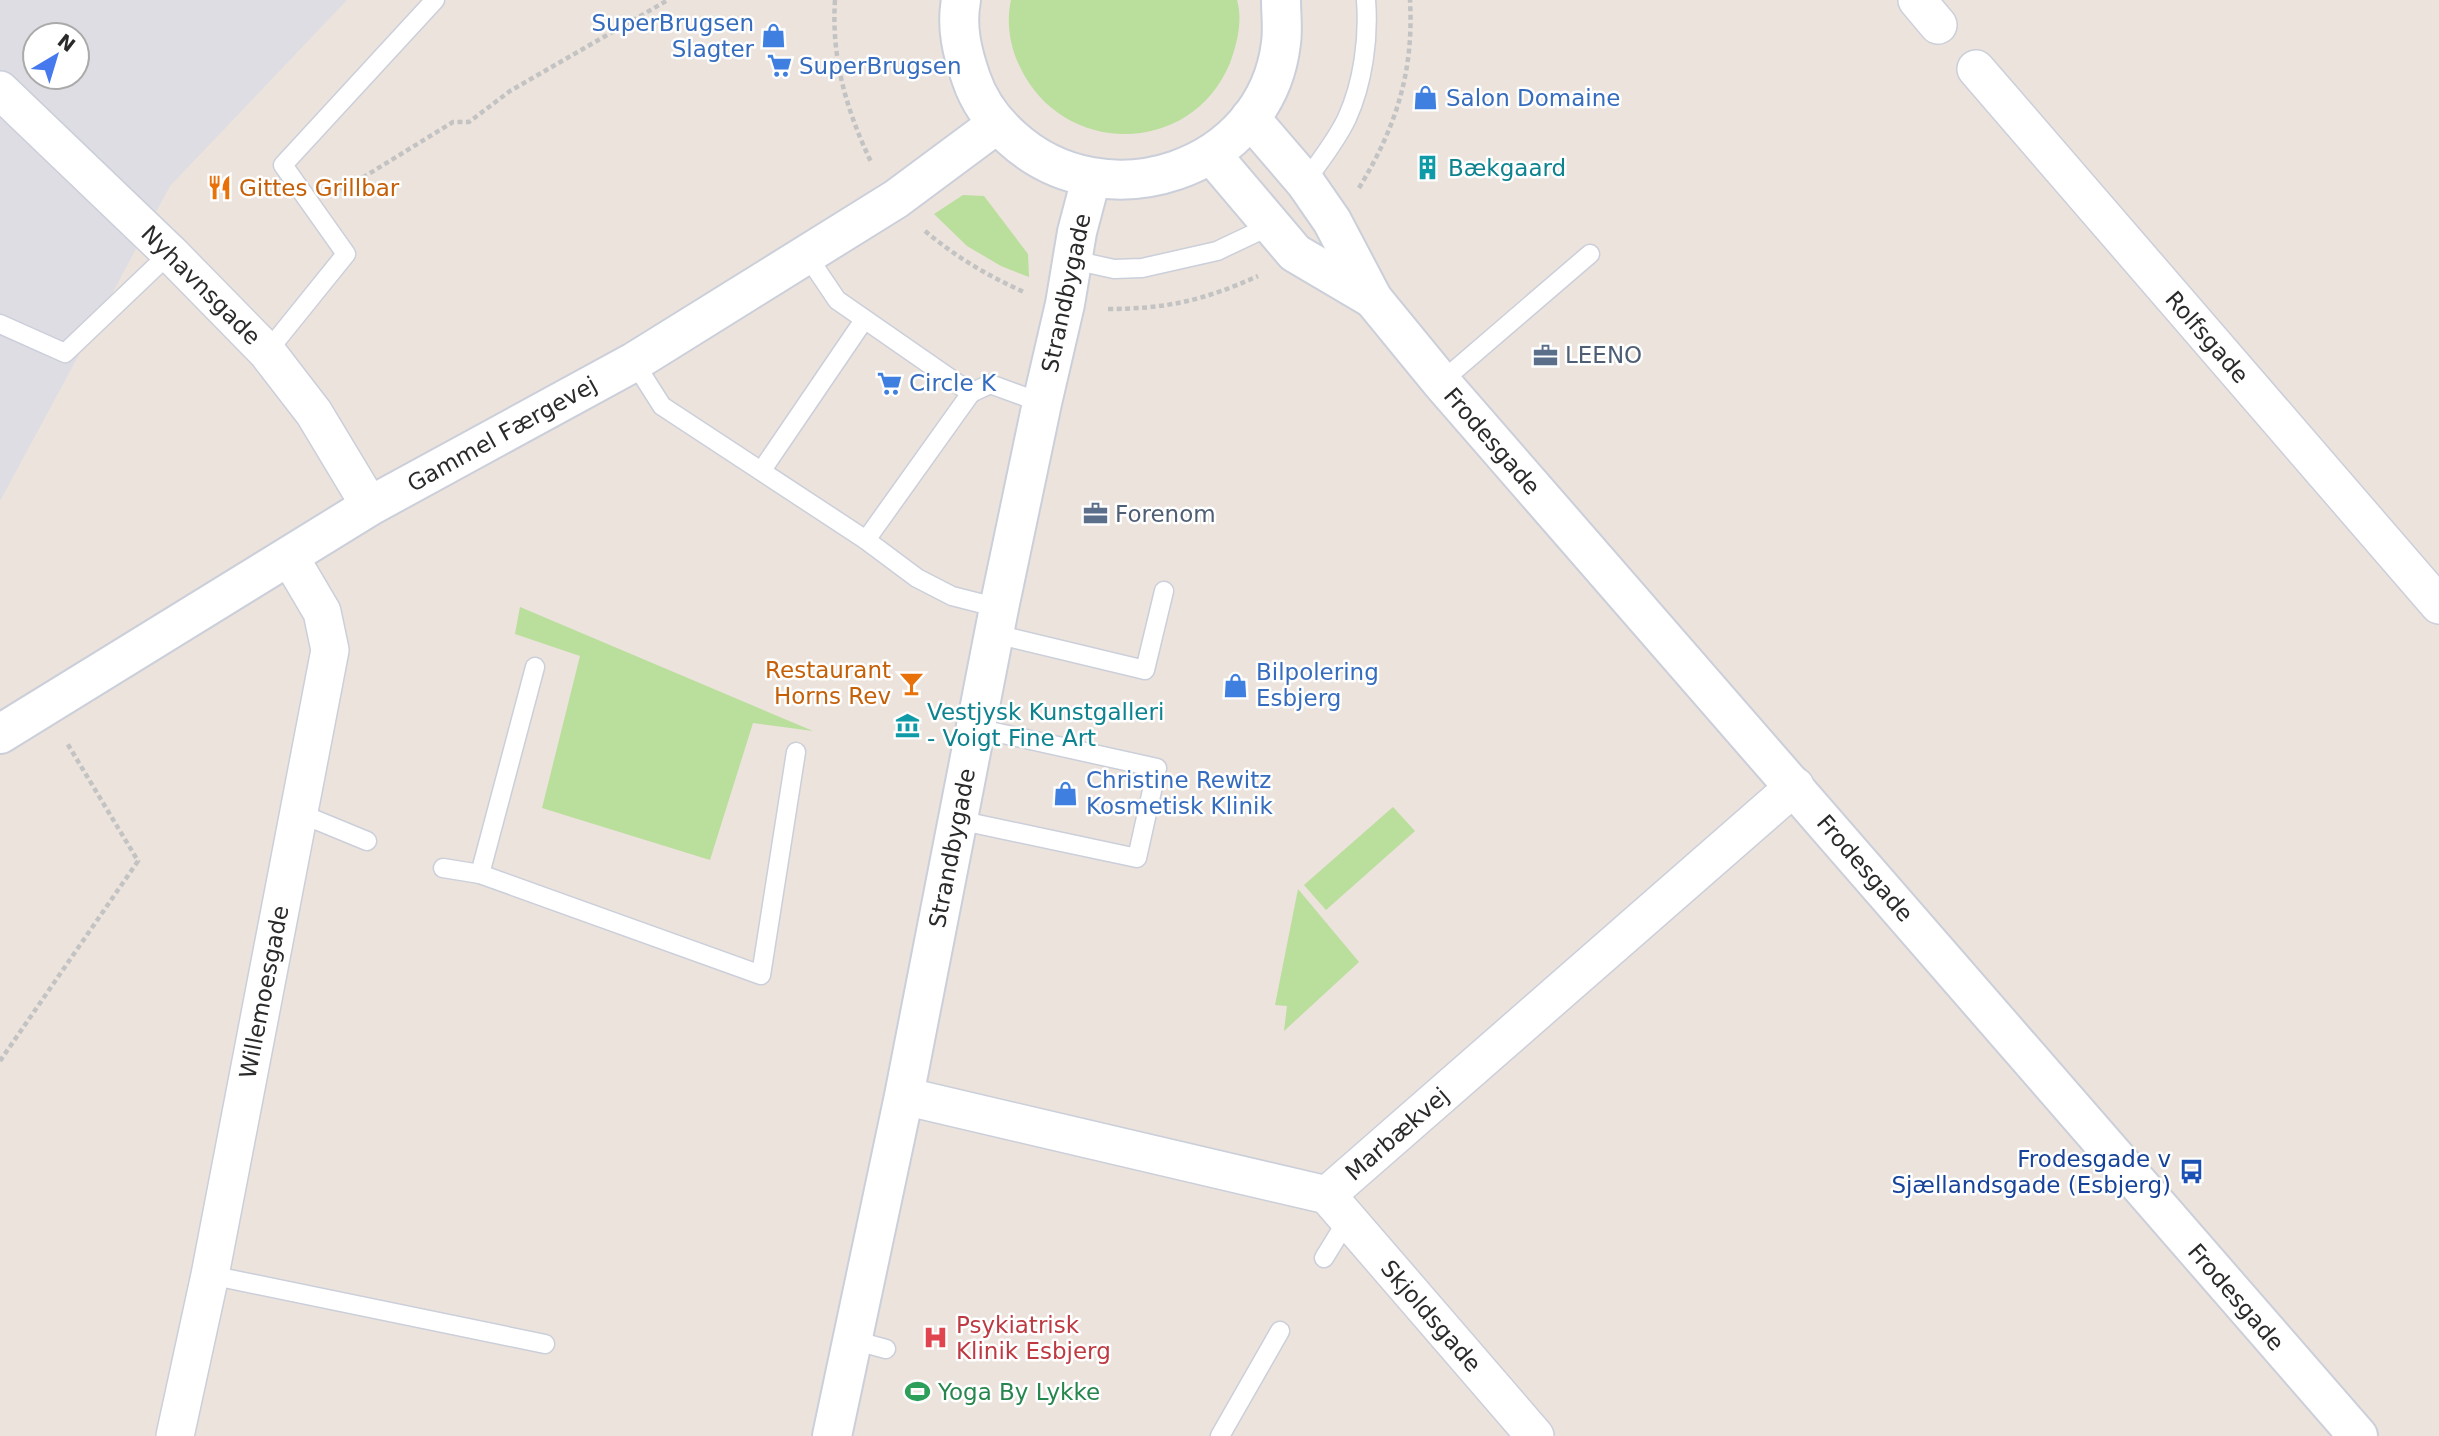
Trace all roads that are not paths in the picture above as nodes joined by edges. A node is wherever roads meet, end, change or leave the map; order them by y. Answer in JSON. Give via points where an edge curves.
{"nodes":[{"id":1,"x":435,"y":0,"type":"edge"},
{"id":2,"x":961,"y":0,"type":"edge"},
{"id":3,"x":1281,"y":0,"type":"edge"},
{"id":4,"x":1366,"y":0,"type":"edge"},
{"id":5,"x":1976,"y":69,"type":"dead end"},
{"id":6,"x":0,"y":90,"type":"edge"},
{"id":7,"x":1250,"y":118,"type":"junction"},
{"id":8,"x":997,"y":124,"type":"junction"},
{"id":9,"x":1211,"y":154,"type":"junction"},
{"id":10,"x":1091,"y":179,"type":"junction"},
{"id":11,"x":1305,"y":182,"type":"junction"},
{"id":12,"x":1272,"y":225,"type":"junction"},
{"id":13,"x":170,"y":253,"type":"junction"},
{"id":14,"x":806,"y":254,"type":"junction"},
{"id":15,"x":1590,"y":254,"type":"dead end"},
{"id":16,"x":1073,"y":260,"type":"junction"},
{"id":17,"x":1373,"y":299,"type":"junction"},
{"id":18,"x":864,"y":320,"type":"junction"},
{"id":19,"x":0,"y":324,"type":"edge"},
{"id":20,"x":267,"y":352,"type":"junction"},
{"id":21,"x":634,"y":362,"type":"junction"},
{"id":22,"x":1441,"y":382,"type":"junction"},
{"id":23,"x":971,"y":393,"type":"junction"},
{"id":24,"x":1042,"y":403,"type":"junction"},
{"id":25,"x":762,"y":470,"type":"junction"},
{"id":26,"x":370,"y":506,"type":"junction"},
{"id":27,"x":866,"y":540,"type":"junction"},
{"id":28,"x":289,"y":556,"type":"junction"},
{"id":29,"x":1164,"y":591,"type":"dead end"},
{"id":30,"x":2439,"y":605,"type":"edge"},
{"id":31,"x":997,"y":621,"type":"junction"},
{"id":32,"x":536,"y":667,"type":"dead end"},
{"id":33,"x":4,"y":723,"type":"edge"},
{"id":34,"x":976,"y":728,"type":"junction"},
{"id":35,"x":796,"y":752,"type":"dead end"},
{"id":36,"x":1794,"y":786,"type":"junction"},
{"id":37,"x":299,"y":813,"type":"junction"},
{"id":38,"x":958,"y":820,"type":"junction"},
{"id":39,"x":367,"y":841,"type":"dead end"},
{"id":40,"x":443,"y":868,"type":"dead end"},
{"id":41,"x":480,"y":874,"type":"junction"},
{"id":42,"x":904,"y":1096,"type":"junction"},
{"id":43,"x":1338,"y":1207,"type":"junction"},
{"id":44,"x":1324,"y":1258,"type":"dead end"},
{"id":45,"x":210,"y":1275,"type":"junction"},
{"id":46,"x":1280,"y":1331,"type":"dead end"},
{"id":47,"x":545,"y":1344,"type":"dead end"},
{"id":48,"x":175,"y":1436,"type":"edge"},
{"id":49,"x":832,"y":1436,"type":"edge"},
{"id":50,"x":1220,"y":1436,"type":"edge"},
{"id":51,"x":1535,"y":1436,"type":"edge"},
{"id":52,"x":2358,"y":1436,"type":"edge"}],
"edges":[{"from":1,"to":20,"type":"lane","via":[[283,165],[346,254]]},
{"from":2,"to":8,"type":"main road","via":[[962,55],[975,91]]},
{"from":3,"to":7,"type":"main road","via":[[1281,43],[1275,70]]},
{"from":4,"to":11,"type":"lane","via":[[1360,76],[1346,118]]},
{"from":5,"to":30,"type":"street","name":"Rolfsgade"},
{"from":6,"to":13,"type":"street","name":"Nyhavnsgade"},
{"from":7,"to":9,"type":"main road"},
{"from":7,"to":11,"type":"main road","name":"Frodesgade"},
{"from":8,"to":10,"type":"main road","via":[[1024,149],[1055,168]]},
{"from":8,"to":14,"type":"main road","name":"Gammel Færgevej","via":[[896,200]]},
{"from":9,"to":10,"type":"main road","via":[[1173,173],[1133,181]]},
{"from":9,"to":12,"type":"main road","name":"Frodesgade"},
{"from":10,"to":16,"type":"main road","name":"Strandbygade"},
{"from":11,"to":17,"type":"main road","name":"Frodesgade","via":[[1332,221]]},
{"from":12,"to":16,"type":"lane","via":[[1217,251],[1142,268],[1114,269]]},
{"from":12,"to":17,"type":"main road","name":"Frodesgade","via":[[1295,253]]},
{"from":13,"to":19,"type":"lane","via":[[65,353]]},
{"from":13,"to":20,"type":"street","name":"Nyhavnsgade"},
{"from":14,"to":18,"type":"lane","via":[[837,300]]},
{"from":14,"to":21,"type":"main road","name":"Gammel Færgevej"},
{"from":15,"to":22,"type":"lane"},
{"from":16,"to":24,"type":"main road","name":"Strandbygade"},
{"from":17,"to":22,"type":"main road","name":"Frodesgade"},
{"from":18,"to":23,"type":"lane"},
{"from":18,"to":25,"type":"lane"},
{"from":20,"to":26,"type":"street","name":"Nyhavnsgade","via":[[314,413]]},
{"from":21,"to":25,"type":"lane","via":[[662,406]]},
{"from":21,"to":26,"type":"main road","name":"Gammel Færgevej"},
{"from":22,"to":36,"type":"main road","name":"Frodesgade"},
{"from":23,"to":24,"type":"lane","via":[[990,384]]},
{"from":23,"to":27,"type":"lane"},
{"from":24,"to":31,"type":"main road","name":"Strandbygade"},
{"from":25,"to":27,"type":"lane"},
{"from":26,"to":28,"type":"main road","name":"Gammel Færgevej"},
{"from":27,"to":31,"type":"lane","via":[[916,579]]},
{"from":28,"to":33,"type":"main road","name":"Gammel Færgevej","via":[[44,706]]},
{"from":28,"to":37,"type":"street","name":"Willemoesgade","via":[[322,612],[330,650]]},
{"from":29,"to":31,"type":"lane","via":[[1145,670]]},
{"from":31,"to":34,"type":"main road","name":"Strandbygade"},
{"from":32,"to":41,"type":"lane"},
{"from":34,"to":38,"type":"main road","name":"Strandbygade"},
{"from":34,"to":38,"type":"lane","via":[[1157,768],[1137,858]]},
{"from":35,"to":41,"type":"lane","via":[[761,975]]},
{"from":36,"to":43,"type":"street","name":"Marbækvej"},
{"from":36,"to":52,"type":"main road","name":"Frodesgade"},
{"from":37,"to":39,"type":"lane"},
{"from":37,"to":45,"type":"street","name":"Willemoesgade"},
{"from":38,"to":42,"type":"main road","name":"Strandbygade"},
{"from":40,"to":41,"type":"lane"},
{"from":42,"to":43,"type":"street","name":"Marbækvej"},
{"from":42,"to":49,"type":"main road","name":"Strandbygade","via":[[869,1344]]},
{"from":43,"to":44,"type":"lane"},
{"from":43,"to":51,"type":"street","name":"Skjoldsgade"},
{"from":45,"to":47,"type":"lane"},
{"from":45,"to":48,"type":"street","name":"Willemoesgade"},
{"from":46,"to":50,"type":"lane"}]}
